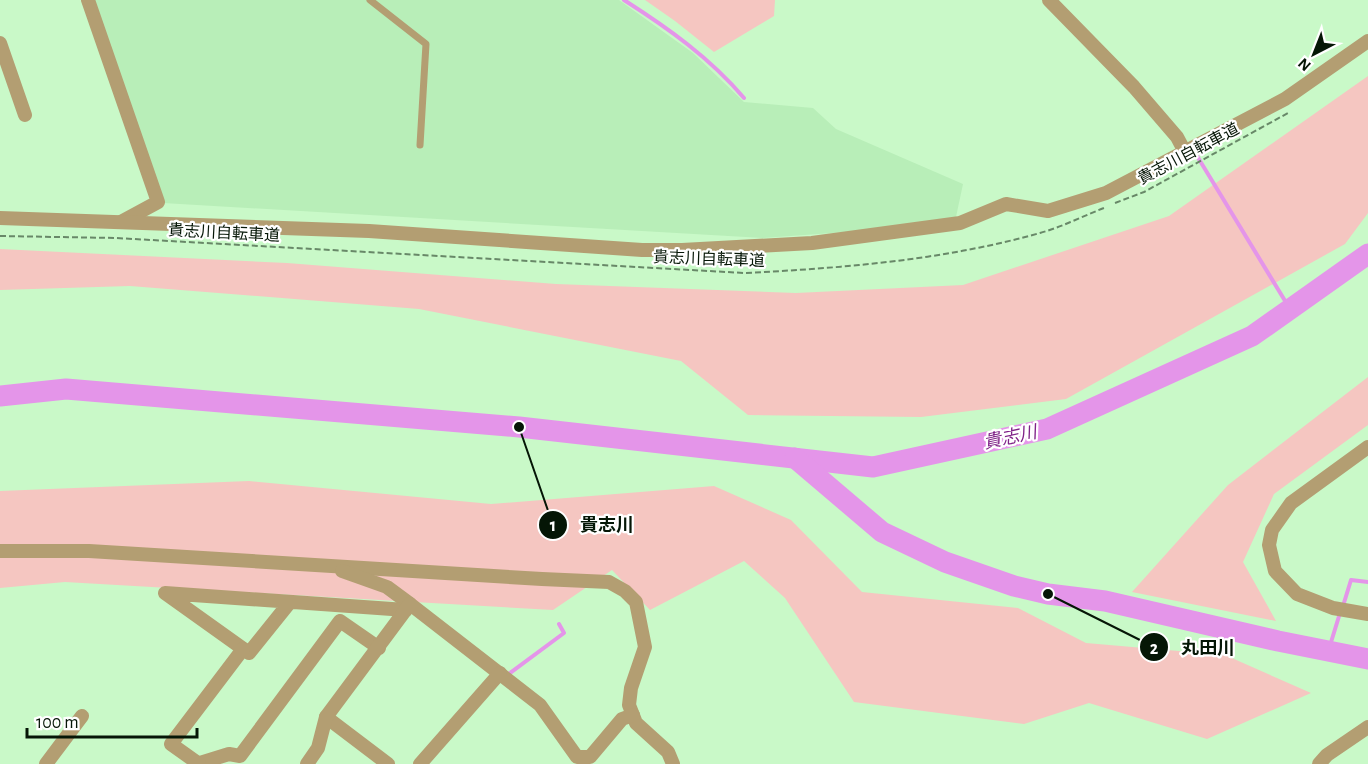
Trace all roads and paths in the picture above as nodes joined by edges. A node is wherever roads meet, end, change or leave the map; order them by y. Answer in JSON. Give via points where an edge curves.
{"nodes":[{"id":1,"x":88,"y":0,"type":"edge"},
{"id":2,"x":369,"y":0,"type":"edge"},
{"id":3,"x":1048,"y":0,"type":"edge"},
{"id":4,"x":1368,"y":41,"type":"edge"},
{"id":5,"x":0,"y":43,"type":"edge"},
{"id":6,"x":1293,"y":109,"type":"dead end"},
{"id":7,"x":25,"y":116,"type":"dead end"},
{"id":8,"x":420,"y":145,"type":"dead end"},
{"id":9,"x":1185,"y":152,"type":"junction"},
{"id":10,"x":1113,"y":204,"type":"dead end"},
{"id":11,"x":1103,"y":208,"type":"dead end"},
{"id":12,"x":0,"y":218,"type":"edge"},
{"id":13,"x":119,"y":224,"type":"junction"},
{"id":14,"x":0,"y":236,"type":"edge"},
{"id":15,"x":1368,"y":447,"type":"edge"},
{"id":16,"x":0,"y":551,"type":"edge"},
{"id":17,"x":333,"y":566,"type":"junction"},
{"id":18,"x":290,"y":602,"type":"junction"},
{"id":19,"x":316,"y":604,"type":"junction"},
{"id":20,"x":408,"y":607,"type":"junction"},
{"id":21,"x":1368,"y":614,"type":"edge"},
{"id":22,"x":340,"y":621,"type":"junction"},
{"id":23,"x":379,"y":648,"type":"junction"},
{"id":24,"x":243,"y":649,"type":"junction"},
{"id":25,"x":500,"y":673,"type":"junction"},
{"id":26,"x":633,"y":715,"type":"junction"},
{"id":27,"x":82,"y":716,"type":"dead end"},
{"id":28,"x":326,"y":717,"type":"junction"},
{"id":29,"x":1368,"y":728,"type":"edge"},
{"id":30,"x":199,"y":763,"type":"edge"},
{"id":31,"x":46,"y":764,"type":"edge"},
{"id":32,"x":307,"y":764,"type":"edge"},
{"id":33,"x":388,"y":764,"type":"edge"},
{"id":34,"x":420,"y":764,"type":"edge"},
{"id":35,"x":673,"y":764,"type":"edge"},
{"id":36,"x":1319,"y":764,"type":"edge"}],
"edges":[{"from":1,"to":13,"type":"street","via":[[158,202]]},
{"from":2,"to":8,"type":"lane","via":[[426,44]]},
{"from":3,"to":9,"type":"street","via":[[1134,87]]},
{"from":4,"to":9,"type":"street","via":[[1285,99]]},
{"from":5,"to":7,"type":"street"},
{"from":6,"to":10,"type":"path","name":"貴志川自転車道","via":[[1144,192]]},
{"from":9,"to":13,"type":"street","via":[[1106,193],[1048,211],[1006,204],[960,223],[812,243],[642,250],[369,231]]},
{"from":11,"to":14,"type":"path","name":"貴志川自転車道","via":[[1042,233],[944,255],[815,270],[745,273],[116,238]]},
{"from":12,"to":13,"type":"street"},
{"from":15,"to":21,"type":"street","via":[[1291,503],[1272,530],[1269,545],[1275,571],[1297,594],[1333,608]]},
{"from":16,"to":17,"type":"street","via":[[89,551]]},
{"from":17,"to":20,"type":"street","via":[[387,587]]},
{"from":17,"to":26,"type":"street","via":[[609,582],[636,602],[645,647],[631,688],[629,705]]},
{"from":18,"to":19,"type":"street"},
{"from":18,"to":24,"type":"street","via":[[249,653]]},
{"from":18,"to":24,"type":"street","via":[[165,593]]},
{"from":19,"to":20,"type":"street"},
{"from":19,"to":22,"type":"street"},
{"from":20,"to":23,"type":"street"},
{"from":20,"to":25,"type":"street"},
{"from":22,"to":23,"type":"street"},
{"from":22,"to":30,"type":"street","via":[[240,756],[229,754]]},
{"from":23,"to":28,"type":"street"},
{"from":24,"to":30,"type":"street","via":[[171,744]]},
{"from":25,"to":26,"type":"street","via":[[540,705],[577,757],[590,757],[622,719]]},
{"from":25,"to":34,"type":"street"},
{"from":26,"to":35,"type":"street","via":[[636,723],[668,752]]},
{"from":27,"to":31,"type":"street"},
{"from":28,"to":32,"type":"street","via":[[318,748]]},
{"from":28,"to":33,"type":"street"},
{"from":29,"to":36,"type":"street"}]}
